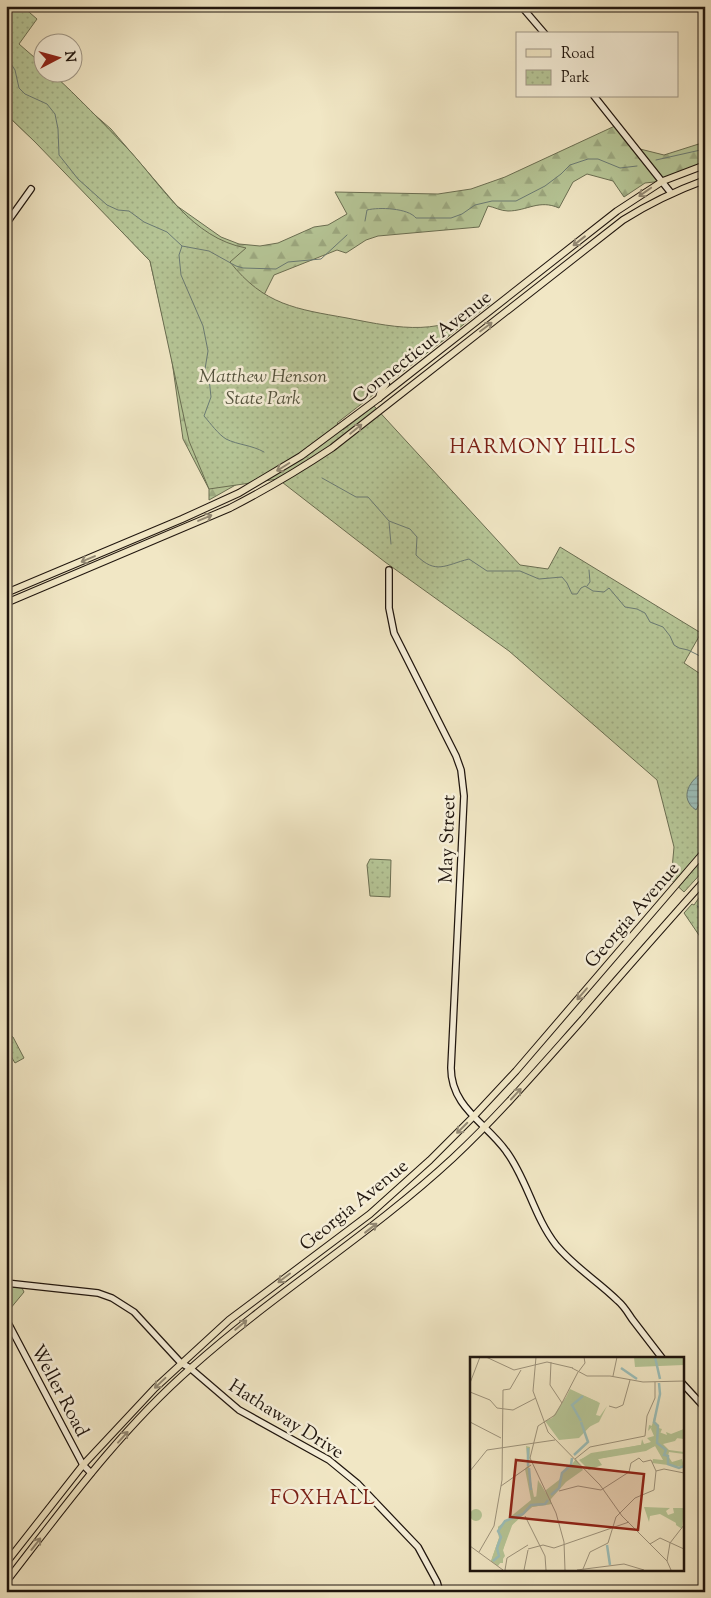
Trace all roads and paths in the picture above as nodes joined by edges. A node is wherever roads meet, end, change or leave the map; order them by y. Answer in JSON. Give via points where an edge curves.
{"nodes":[{"id":1,"x":521,"y":6,"type":"edge"},
{"id":2,"x":543,"y":32,"type":"edge"},
{"id":3,"x":596,"y":98,"type":"edge"},
{"id":4,"x":705,"y":166,"type":"edge"},
{"id":5,"x":705,"y":180,"type":"edge"},
{"id":6,"x":663,"y":181,"type":"junction"},
{"id":7,"x":31,"y":189,"type":"dead end"},
{"id":8,"x":671,"y":193,"type":"junction"},
{"id":9,"x":6,"y":224,"type":"edge"},
{"id":10,"x":411,"y":373,"type":"junction"},
{"id":11,"x":417,"y":380,"type":"junction"},
{"id":12,"x":386,"y":384,"type":"dead end"},
{"id":13,"x":376,"y":400,"type":"junction"},
{"id":14,"x":389,"y":570,"type":"dead end"},
{"id":15,"x":6,"y":593,"type":"edge"},
{"id":16,"x":6,"y":603,"type":"edge"},
{"id":17,"x":705,"y":851,"type":"edge"},
{"id":18,"x":705,"y":880,"type":"edge"},
{"id":19,"x":474,"y":1116,"type":"junction"},
{"id":20,"x":484,"y":1127,"type":"junction"},
{"id":21,"x":6,"y":1283,"type":"edge"},
{"id":22,"x":6,"y":1319,"type":"edge"},
{"id":23,"x":661,"y":1357,"type":"edge"},
{"id":24,"x":181,"y":1363,"type":"junction"},
{"id":25,"x":190,"y":1368,"type":"junction"},
{"id":26,"x":684,"y":1385,"type":"edge"},
{"id":27,"x":705,"y":1408,"type":"edge"},
{"id":28,"x":84,"y":1465,"type":"junction"},
{"id":29,"x":91,"y":1473,"type":"junction"},
{"id":30,"x":6,"y":1564,"type":"edge"},
{"id":31,"x":6,"y":1582,"type":"edge"},
{"id":32,"x":440,"y":1592,"type":"edge"}],
"edges":[{"from":1,"to":2,"type":"street"},
{"from":3,"to":6,"type":"street"},
{"from":4,"to":6,"type":"main road","name":"Connecticut Avenue"},
{"from":5,"to":8,"type":"main road","name":"Connecticut Avenue"},
{"from":6,"to":8,"type":"street"},
{"from":6,"to":10,"type":"main road","name":"Connecticut Avenue","one_way":true,"via":[[617,211]]},
{"from":7,"to":9,"type":"street"},
{"from":11,"to":8,"type":"main road","name":"Connecticut Avenue","one_way":true,"via":[[604,234]]},
{"from":10,"to":11,"type":"main road"},
{"from":10,"to":13,"type":"main road","name":"Connecticut Avenue"},
{"from":16,"to":11,"type":"main road","name":"Connecticut Avenue","one_way":true,"via":[[260,493],[332,448]]},
{"from":12,"to":13,"type":"main road"},
{"from":13,"to":15,"type":"main road","name":"Connecticut Avenue","one_way":true,"via":[[324,440],[239,493]]},
{"from":14,"to":19,"type":"street","name":"May Street","via":[[389,608],[394,633],[461,770],[464,796],[450,1077],[462,1104]]},
{"from":17,"to":19,"type":"main road","name":"Georgia Avenue","one_way":true},
{"from":20,"to":18,"type":"main road","name":"Georgia Avenue","one_way":true},
{"from":19,"to":20,"type":"street","name":"May Street"},
{"from":19,"to":24,"type":"main road","name":"Georgia Avenue","one_way":true,"via":[[370,1214],[229,1320]]},
{"from":20,"to":23,"type":"street","name":"May Street","via":[[510,1155],[556,1245],[581,1272],[619,1301]]},
{"from":25,"to":20,"type":"main road","name":"Georgia Avenue","one_way":true,"via":[[254,1314],[414,1193]]},
{"from":21,"to":24,"type":"street","name":"Hathaway Drive","via":[[98,1293],[112,1298],[134,1312]]},
{"from":22,"to":28,"type":"street","name":"Weller Road"},
{"from":24,"to":25,"type":"street","name":"Hathaway Drive"},
{"from":24,"to":28,"type":"main road","name":"Georgia Avenue","one_way":true},
{"from":29,"to":25,"type":"main road","name":"Georgia Avenue","one_way":true},
{"from":25,"to":32,"type":"street","name":"Hathaway Drive","via":[[239,1410],[322,1456],[358,1483],[418,1547],[438,1582]]},
{"from":26,"to":27,"type":"street"},
{"from":28,"to":29,"type":"street","name":"Weller Road"},
{"from":28,"to":30,"type":"main road","name":"Georgia Avenue"},
{"from":31,"to":29,"type":"main road","name":"Georgia Avenue","one_way":true}]}
